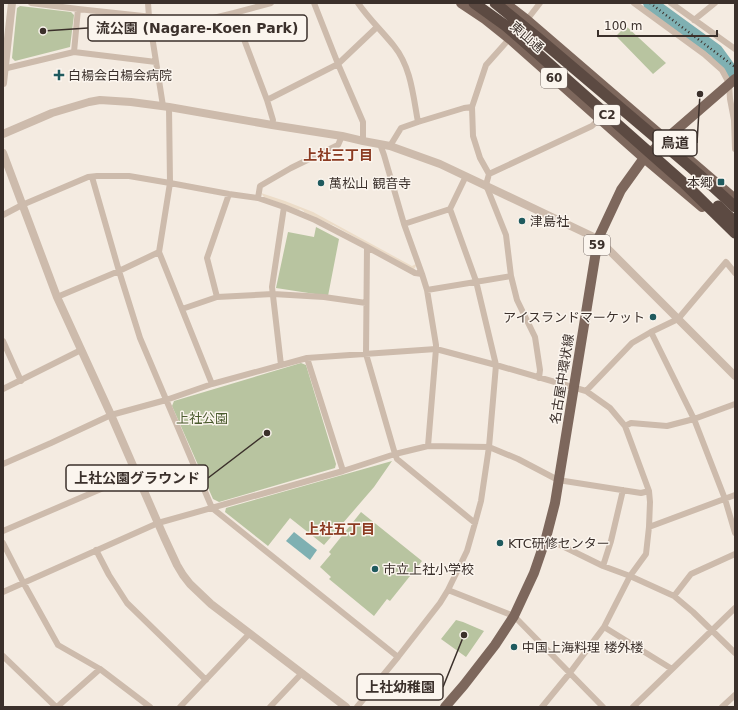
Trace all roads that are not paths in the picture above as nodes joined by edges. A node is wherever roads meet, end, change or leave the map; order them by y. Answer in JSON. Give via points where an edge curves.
{"nodes":[{"id":1,"x":12,"y":3,"type":"edge"},
{"id":2,"x":30,"y":3,"type":"edge"},
{"id":3,"x":148,"y":3,"type":"edge"},
{"id":4,"x":271,"y":3,"type":"edge"},
{"id":5,"x":314,"y":3,"type":"edge"},
{"id":6,"x":358,"y":3,"type":"edge"},
{"id":7,"x":461,"y":3,"type":"edge"},
{"id":8,"x":474,"y":3,"type":"edge"},
{"id":9,"x":495,"y":3,"type":"edge"},
{"id":10,"x":505,"y":3,"type":"edge"},
{"id":11,"x":540,"y":3,"type":"edge"},
{"id":12,"x":634,"y":3,"type":"edge"},
{"id":13,"x":671,"y":3,"type":"edge"},
{"id":14,"x":715,"y":3,"type":"edge"},
{"id":15,"x":78,"y":10,"type":"junction"},
{"id":16,"x":234,"y":13,"type":"junction"},
{"id":17,"x":149,"y":17,"type":"junction"},
{"id":18,"x":527,"y":20,"type":"junction"},
{"id":19,"x":694,"y":20,"type":"junction"},
{"id":20,"x":377,"y":27,"type":"junction"},
{"id":21,"x":510,"y":39,"type":"junction"},
{"id":22,"x":735,"y":49,"type":"edge"},
{"id":23,"x":74,"y":52,"type":"junction"},
{"id":24,"x":156,"y":62,"type":"junction"},
{"id":25,"x":338,"y":64,"type":"junction"},
{"id":26,"x":4,"y":69,"type":"edge"},
{"id":27,"x":732,"y":81,"type":"edge"},
{"id":28,"x":3,"y":83,"type":"edge"},
{"id":29,"x":267,"y":100,"type":"junction"},
{"id":30,"x":166,"y":107,"type":"junction"},
{"id":31,"x":472,"y":107,"type":"junction"},
{"id":32,"x":600,"y":113,"type":"junction"},
{"id":33,"x":418,"y":122,"type":"junction"},
{"id":34,"x":272,"y":125,"type":"junction"},
{"id":35,"x":3,"y":134,"type":"edge"},
{"id":36,"x":342,"y":136,"type":"junction"},
{"id":37,"x":666,"y":139,"type":"junction"},
{"id":38,"x":363,"y":141,"type":"junction"},
{"id":39,"x":380,"y":144,"type":"junction"},
{"id":40,"x":390,"y":146,"type":"junction"},
{"id":41,"x":735,"y":149,"type":"edge"},
{"id":42,"x":3,"y":153,"type":"edge"},
{"id":43,"x":644,"y":158,"type":"junction"},
{"id":44,"x":489,"y":174,"type":"junction"},
{"id":45,"x":466,"y":176,"type":"junction"},
{"id":46,"x":92,"y":177,"type":"junction"},
{"id":47,"x":170,"y":183,"type":"junction"},
{"id":48,"x":486,"y":185,"type":"junction"},
{"id":49,"x":229,"y":194,"type":"junction"},
{"id":50,"x":258,"y":198,"type":"junction"},
{"id":51,"x":735,"y":199,"type":"edge"},
{"id":52,"x":22,"y":205,"type":"junction"},
{"id":53,"x":284,"y":207,"type":"junction"},
{"id":54,"x":735,"y":207,"type":"edge"},
{"id":55,"x":450,"y":209,"type":"junction"},
{"id":56,"x":3,"y":215,"type":"edge"},
{"id":57,"x":735,"y":222,"type":"edge"},
{"id":58,"x":404,"y":224,"type":"junction"},
{"id":59,"x":735,"y":234,"type":"edge"},
{"id":60,"x":598,"y":239,"type":"junction"},
{"id":61,"x":367,"y":247,"type":"junction"},
{"id":62,"x":159,"y":252,"type":"junction"},
{"id":63,"x":119,"y":271,"type":"junction"},
{"id":64,"x":735,"y":273,"type":"edge"},
{"id":65,"x":422,"y":274,"type":"junction"},
{"id":66,"x":511,"y":276,"type":"junction"},
{"id":67,"x":476,"y":281,"type":"junction"},
{"id":68,"x":427,"y":290,"type":"junction"},
{"id":69,"x":273,"y":294,"type":"junction"},
{"id":70,"x":57,"y":297,"type":"junction"},
{"id":71,"x":217,"y":297,"type":"junction"},
{"id":72,"x":366,"y":303,"type":"junction"},
{"id":73,"x":182,"y":309,"type":"junction"},
{"id":74,"x":678,"y":319,"type":"junction"},
{"id":75,"x":652,"y":332,"type":"junction"},
{"id":76,"x":3,"y":341,"type":"edge"},
{"id":77,"x":436,"y":349,"type":"junction"},
{"id":78,"x":81,"y":350,"type":"junction"},
{"id":79,"x":366,"y":354,"type":"junction"},
{"id":80,"x":308,"y":358,"type":"junction"},
{"id":81,"x":280,"y":365,"type":"junction"},
{"id":82,"x":496,"y":365,"type":"junction"},
{"id":83,"x":735,"y":376,"type":"edge"},
{"id":84,"x":539,"y":378,"type":"junction"},
{"id":85,"x":21,"y":380,"type":"junction"},
{"id":86,"x":212,"y":384,"type":"junction"},
{"id":87,"x":573,"y":387,"type":"junction"},
{"id":88,"x":3,"y":389,"type":"edge"},
{"id":89,"x":586,"y":391,"type":"junction"},
{"id":90,"x":166,"y":400,"type":"junction"},
{"id":91,"x":735,"y":404,"type":"edge"},
{"id":92,"x":111,"y":415,"type":"junction"},
{"id":93,"x":694,"y":419,"type":"junction"},
{"id":94,"x":624,"y":426,"type":"junction"},
{"id":95,"x":428,"y":446,"type":"junction"},
{"id":96,"x":489,"y":448,"type":"junction"},
{"id":97,"x":395,"y":454,"type":"junction"},
{"id":98,"x":3,"y":464,"type":"edge"},
{"id":99,"x":343,"y":471,"type":"junction"},
{"id":100,"x":136,"y":474,"type":"junction"},
{"id":101,"x":558,"y":480,"type":"junction"},
{"id":102,"x":623,"y":490,"type":"junction"},
{"id":103,"x":649,"y":490,"type":"junction"},
{"id":104,"x":735,"y":495,"type":"edge"},
{"id":105,"x":725,"y":499,"type":"junction"},
{"id":106,"x":212,"y":508,"type":"junction"},
{"id":107,"x":158,"y":523,"type":"junction"},
{"id":108,"x":475,"y":523,"type":"junction"},
{"id":109,"x":649,"y":527,"type":"junction"},
{"id":110,"x":3,"y":531,"type":"edge"},
{"id":111,"x":735,"y":533,"type":"edge"},
{"id":112,"x":546,"y":538,"type":"junction"},
{"id":113,"x":3,"y":542,"type":"edge"},
{"id":114,"x":96,"y":550,"type":"junction"},
{"id":115,"x":735,"y":554,"type":"edge"},
{"id":116,"x":603,"y":566,"type":"junction"},
{"id":117,"x":630,"y":576,"type":"junction"},
{"id":118,"x":23,"y":582,"type":"junction"},
{"id":119,"x":448,"y":590,"type":"junction"},
{"id":120,"x":3,"y":592,"type":"edge"},
{"id":121,"x":674,"y":596,"type":"junction"},
{"id":122,"x":735,"y":608,"type":"edge"},
{"id":123,"x":514,"y":616,"type":"junction"},
{"id":124,"x":604,"y":627,"type":"junction"},
{"id":125,"x":712,"y":630,"type":"junction"},
{"id":126,"x":250,"y":633,"type":"junction"},
{"id":127,"x":735,"y":654,"type":"edge"},
{"id":128,"x":3,"y":656,"type":"edge"},
{"id":129,"x":398,"y":657,"type":"junction"},
{"id":130,"x":100,"y":669,"type":"junction"},
{"id":131,"x":672,"y":669,"type":"junction"},
{"id":132,"x":302,"y":673,"type":"junction"},
{"id":133,"x":569,"y":674,"type":"junction"},
{"id":134,"x":206,"y":680,"type":"junction"},
{"id":135,"x":735,"y":694,"type":"edge"},
{"id":136,"x":56,"y":707,"type":"edge"},
{"id":137,"x":150,"y":707,"type":"edge"},
{"id":138,"x":180,"y":707,"type":"edge"},
{"id":139,"x":270,"y":707,"type":"edge"},
{"id":140,"x":346,"y":707,"type":"edge"},
{"id":141,"x":357,"y":707,"type":"edge"},
{"id":142,"x":445,"y":707,"type":"edge"},
{"id":143,"x":542,"y":707,"type":"edge"},
{"id":144,"x":603,"y":707,"type":"edge"},
{"id":145,"x":633,"y":707,"type":"edge"},
{"id":146,"x":722,"y":707,"type":"edge"}],
"edges":[{"from":1,"to":26,"type":"street"},
{"from":2,"to":15,"type":"street"},
{"from":3,"to":17,"type":"street"},
{"from":4,"to":16,"type":"street"},
{"from":5,"to":25,"type":"street"},
{"from":6,"to":20,"type":"street"},
{"from":7,"to":21,"type":"main road","name":"東山通","number":"60"},
{"from":8,"to":32,"type":"highway","number":"C2","bridge":true,"via":[[506,26]]},
{"from":9,"to":54,"type":"highway","number":"C2","bridge":true},
{"from":10,"to":18,"type":"main road","name":"東山通","number":"60"},
{"from":11,"to":18,"type":"street"},
{"from":12,"to":27,"type":"street","via":[[704,54]]},
{"from":13,"to":19,"type":"street"},
{"from":14,"to":19,"type":"street"},
{"from":15,"to":17,"type":"street"},
{"from":15,"to":23,"type":"street"},
{"from":16,"to":17,"type":"street","via":[[197,22]]},
{"from":16,"to":29,"type":"street"},
{"from":17,"to":24,"type":"street"},
{"from":18,"to":21,"type":"street"},
{"from":18,"to":37,"type":"main road","name":"東山通","number":"60"},
{"from":19,"to":22,"type":"street"},
{"from":20,"to":25,"type":"street"},
{"from":20,"to":33,"type":"street","via":[[394,47],[410,77]]},
{"from":21,"to":31,"type":"street","via":[[486,65]]},
{"from":21,"to":32,"type":"main road","name":"東山通","number":"60"},
{"from":23,"to":24,"type":"street"},
{"from":23,"to":26,"type":"street"},
{"from":24,"to":30,"type":"street"},
{"from":25,"to":29,"type":"street"},
{"from":25,"to":38,"type":"street","via":[[363,122]]},
{"from":26,"to":28,"type":"street"},
{"from":27,"to":37,"type":"main road","name":"名古屋中環状線","number":"59"},
{"from":27,"to":41,"type":"street","via":[[730,98]]},
{"from":29,"to":34,"type":"street"},
{"from":30,"to":34,"type":"street"},
{"from":30,"to":35,"type":"street","via":[[100,100],[52,113]]},
{"from":30,"to":47,"type":"street"},
{"from":31,"to":33,"type":"street"},
{"from":31,"to":44,"type":"street","via":[[473,136],[480,158]]},
{"from":32,"to":43,"type":"main road","name":"東山通","number":"60"},
{"from":32,"to":44,"type":"street","via":[[592,126]]},
{"from":32,"to":57,"type":"highway","bridge":true,"via":[[689,180]]},
{"from":32,"to":59,"type":"highway","number":"C2","bridge":true,"via":[[690,189]]},
{"from":33,"to":40,"type":"street","via":[[401,128]]},
{"from":34,"to":36,"type":"street"},
{"from":36,"to":38,"type":"street"},
{"from":36,"to":50,"type":"street","via":[[338,146],[260,186]]},
{"from":37,"to":43,"type":"main road","name":"名古屋中環状線","number":"59"},
{"from":37,"to":51,"type":"main road","name":"東山通","number":"60"},
{"from":38,"to":39,"type":"street"},
{"from":39,"to":40,"type":"street"},
{"from":39,"to":58,"type":"street"},
{"from":40,"to":45,"type":"street"},
{"from":42,"to":52,"type":"street"},
{"from":43,"to":59,"type":"main road","name":"東山通","number":"60"},
{"from":43,"to":60,"type":"main road","name":"名古屋中環状線","number":"59","via":[[621,190]]},
{"from":44,"to":48,"type":"street"},
{"from":45,"to":48,"type":"street"},
{"from":45,"to":55,"type":"street"},
{"from":46,"to":47,"type":"street","via":[[129,176]]},
{"from":46,"to":52,"type":"street"},
{"from":46,"to":63,"type":"street"},
{"from":47,"to":49,"type":"street"},
{"from":47,"to":62,"type":"street"},
{"from":48,"to":60,"type":"street"},
{"from":48,"to":66,"type":"street","via":[[506,235]]},
{"from":49,"to":50,"type":"street"},
{"from":49,"to":71,"type":"street","via":[[207,258]]},
{"from":50,"to":53,"type":"street"},
{"from":52,"to":56,"type":"street"},
{"from":52,"to":70,"type":"street"},
{"from":53,"to":61,"type":"street"},
{"from":53,"to":69,"type":"street"},
{"from":55,"to":58,"type":"street"},
{"from":55,"to":67,"type":"street"},
{"from":58,"to":65,"type":"street"},
{"from":60,"to":74,"type":"street"},
{"from":60,"to":87,"type":"main road","name":"名古屋中環状線","number":"59"},
{"from":61,"to":65,"type":"street","via":[[415,273]]},
{"from":61,"to":72,"type":"street"},
{"from":62,"to":63,"type":"street"},
{"from":62,"to":73,"type":"street"},
{"from":63,"to":70,"type":"street"},
{"from":63,"to":90,"type":"street","via":[[140,338]]},
{"from":64,"to":74,"type":"street","via":[[726,262]]},
{"from":65,"to":68,"type":"street"},
{"from":66,"to":67,"type":"street"},
{"from":66,"to":84,"type":"street","via":[[517,300],[535,337]]},
{"from":67,"to":68,"type":"street"},
{"from":67,"to":82,"type":"street"},
{"from":68,"to":77,"type":"street"},
{"from":69,"to":71,"type":"street"},
{"from":69,"to":72,"type":"street"},
{"from":69,"to":81,"type":"street"},
{"from":70,"to":78,"type":"street"},
{"from":71,"to":73,"type":"street"},
{"from":72,"to":79,"type":"street"},
{"from":73,"to":86,"type":"street"},
{"from":74,"to":75,"type":"street"},
{"from":74,"to":83,"type":"street"},
{"from":75,"to":89,"type":"street","via":[[632,343]]},
{"from":75,"to":93,"type":"street"},
{"from":76,"to":85,"type":"street"},
{"from":77,"to":79,"type":"street"},
{"from":77,"to":82,"type":"street"},
{"from":77,"to":95,"type":"street"},
{"from":78,"to":85,"type":"street"},
{"from":78,"to":92,"type":"street"},
{"from":79,"to":80,"type":"street"},
{"from":79,"to":97,"type":"street"},
{"from":80,"to":81,"type":"street"},
{"from":80,"to":99,"type":"street"},
{"from":81,"to":86,"type":"street"},
{"from":82,"to":84,"type":"street"},
{"from":82,"to":96,"type":"street"},
{"from":84,"to":87,"type":"street"},
{"from":85,"to":88,"type":"street"},
{"from":86,"to":90,"type":"street"},
{"from":87,"to":89,"type":"street"},
{"from":87,"to":101,"type":"main road","name":"名古屋中環状線","number":"59"},
{"from":89,"to":94,"type":"street","via":[[610,408]]},
{"from":90,"to":92,"type":"street"},
{"from":90,"to":106,"type":"street"},
{"from":91,"to":93,"type":"street"},
{"from":92,"to":98,"type":"street"},
{"from":92,"to":100,"type":"street"},
{"from":93,"to":94,"type":"street","via":[[667,426],[631,423]]},
{"from":93,"to":105,"type":"street"},
{"from":94,"to":103,"type":"street"},
{"from":95,"to":96,"type":"street"},
{"from":95,"to":97,"type":"street"},
{"from":96,"to":101,"type":"street","via":[[518,459]]},
{"from":96,"to":108,"type":"street","via":[[482,501]]},
{"from":97,"to":99,"type":"street"},
{"from":97,"to":108,"type":"street","via":[[397,459]]},
{"from":99,"to":106,"type":"street"},
{"from":100,"to":107,"type":"street"},
{"from":100,"to":110,"type":"street"},
{"from":101,"to":102,"type":"street"},
{"from":101,"to":112,"type":"main road","name":"名古屋中環状線","number":"59"},
{"from":102,"to":103,"type":"street","via":[[641,494]]},
{"from":102,"to":116,"type":"street"},
{"from":103,"to":109,"type":"street"},
{"from":104,"to":105,"type":"street"},
{"from":105,"to":109,"type":"street"},
{"from":105,"to":111,"type":"street"},
{"from":106,"to":107,"type":"street"},
{"from":106,"to":129,"type":"street"},
{"from":107,"to":114,"type":"street"},
{"from":107,"to":126,"type":"street","via":[[176,565],[190,584],[211,604]]},
{"from":108,"to":119,"type":"street","via":[[467,551]]},
{"from":109,"to":117,"type":"street","via":[[646,554]]},
{"from":112,"to":116,"type":"street"},
{"from":112,"to":123,"type":"main road","name":"名古屋中環状線","number":"59","via":[[534,573]]},
{"from":113,"to":118,"type":"street"},
{"from":114,"to":118,"type":"street"},
{"from":114,"to":134,"type":"street","via":[[127,603]]},
{"from":115,"to":121,"type":"street","via":[[691,574]]},
{"from":116,"to":117,"type":"street"},
{"from":117,"to":121,"type":"street"},
{"from":117,"to":124,"type":"street"},
{"from":118,"to":120,"type":"street"},
{"from":118,"to":130,"type":"street","via":[[58,645]]},
{"from":119,"to":123,"type":"street"},
{"from":119,"to":129,"type":"street"},
{"from":121,"to":125,"type":"street"},
{"from":122,"to":125,"type":"street"},
{"from":123,"to":133,"type":"street"},
{"from":123,"to":142,"type":"main road","name":"名古屋中環状線","number":"59","via":[[495,645]]},
{"from":124,"to":131,"type":"street"},
{"from":124,"to":133,"type":"street"},
{"from":125,"to":127,"type":"street"},
{"from":125,"to":131,"type":"street"},
{"from":126,"to":132,"type":"street"},
{"from":126,"to":134,"type":"street"},
{"from":128,"to":136,"type":"street"},
{"from":129,"to":141,"type":"street"},
{"from":130,"to":136,"type":"street"},
{"from":130,"to":137,"type":"street"},
{"from":131,"to":145,"type":"street"},
{"from":132,"to":139,"type":"street"},
{"from":132,"to":140,"type":"street"},
{"from":133,"to":143,"type":"street"},
{"from":133,"to":144,"type":"street"},
{"from":134,"to":138,"type":"street"},
{"from":135,"to":146,"type":"street"}]}
